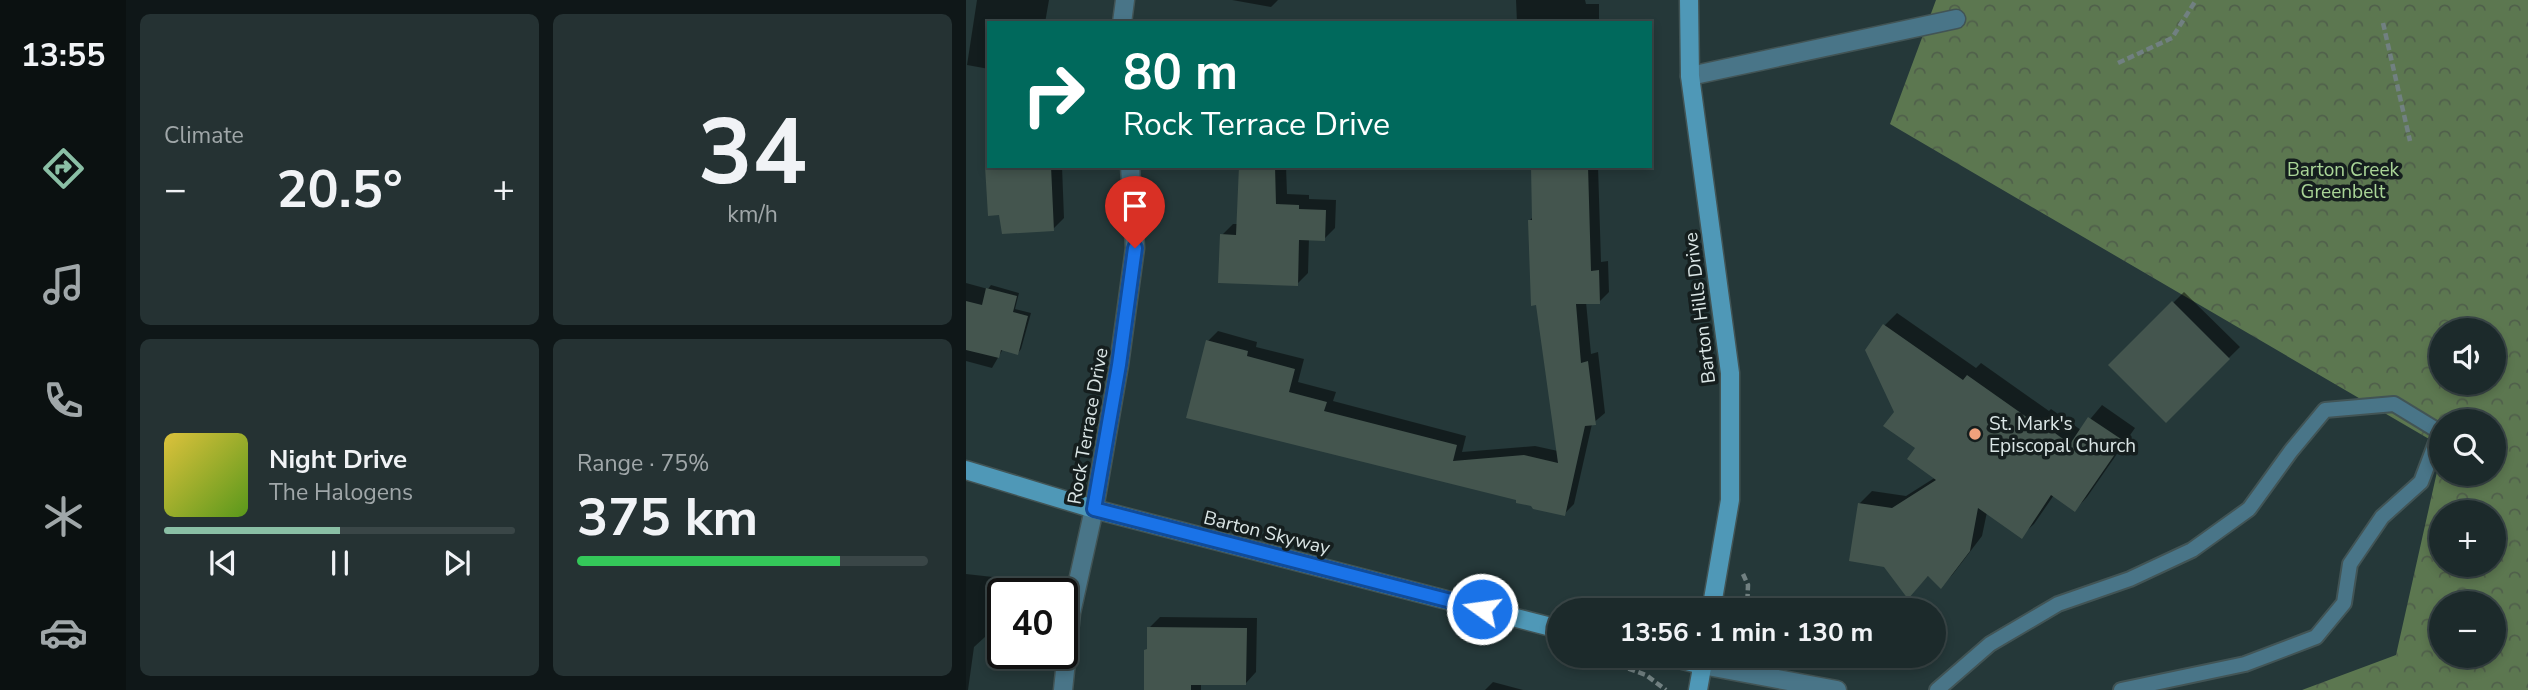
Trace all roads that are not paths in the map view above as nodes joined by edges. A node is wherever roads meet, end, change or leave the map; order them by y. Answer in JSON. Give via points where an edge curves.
{"nodes":[{"id":1,"x":1125,"y":0,"type":"edge"},
{"id":2,"x":1689,"y":0,"type":"edge"},
{"id":3,"x":1956,"y":19,"type":"dead end"},
{"id":4,"x":1122,"y":21,"type":"edge"},
{"id":5,"x":1690,"y":76,"type":"junction"},
{"id":6,"x":1130,"y":168,"type":"edge"},
{"id":7,"x":966,"y":470,"type":"edge"},
{"id":8,"x":1094,"y":509,"type":"junction"},
{"id":9,"x":1713,"y":598,"type":"edge"},
{"id":10,"x":1547,"y":626,"type":"edge"},
{"id":11,"x":1702,"y":668,"type":"edge"},
{"id":12,"x":1735,"y":668,"type":"edge"},
{"id":13,"x":1063,"y":690,"type":"edge"},
{"id":14,"x":1698,"y":690,"type":"edge"},
{"id":15,"x":1837,"y":690,"type":"edge"},
{"id":16,"x":1937,"y":690,"type":"edge"},
{"id":17,"x":2121,"y":690,"type":"edge"}],
"edges":[{"from":1,"to":4,"type":"street"},
{"from":2,"to":5,"type":"street","name":"Barton Hills Drive"},
{"from":3,"to":5,"type":"street"},
{"from":5,"to":9,"type":"street","name":"Barton Hills Drive","via":[[1730,373],[1730,500]]},
{"from":6,"to":8,"type":"street","name":"Rock Terrace Drive","via":[[1135,248]]},
{"from":7,"to":8,"type":"street","name":"Barton Skyway"},
{"from":8,"to":10,"type":"street","name":"Barton Skyway"},
{"from":8,"to":13,"type":"street","name":"Rock Terrace Drive","via":[[1071,613]]},
{"from":11,"to":14,"type":"street"},
{"from":12,"to":15,"type":"street"},
{"from":16,"to":17,"type":"lane","via":[[1990,644],[2058,604],[2130,579],[2192,550],[2249,509],[2326,410],[2394,404],[2440,432],[2421,482],[2382,517],[2350,564],[2344,603],[2316,637],[2245,664]]}]}
